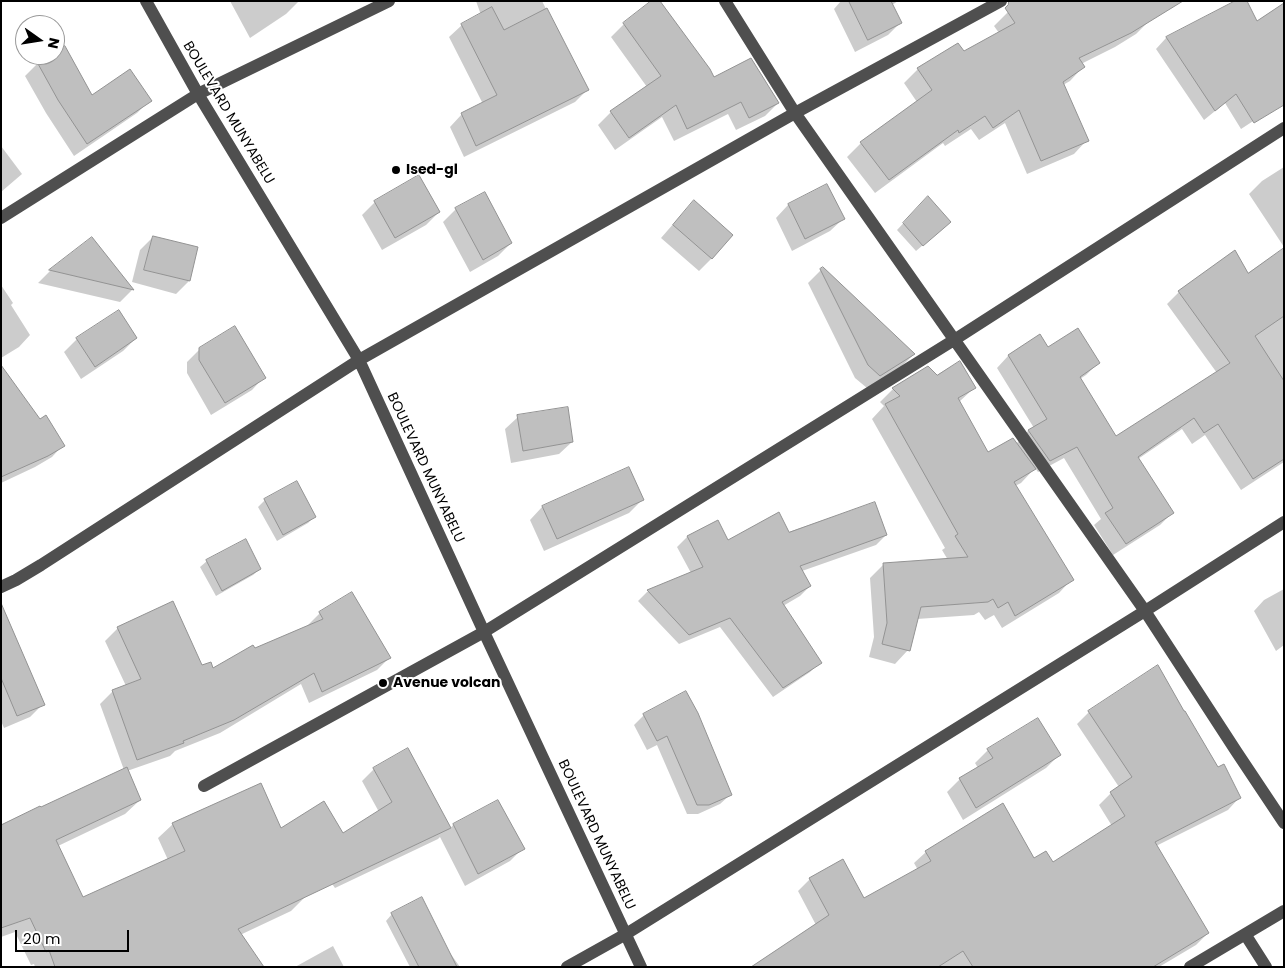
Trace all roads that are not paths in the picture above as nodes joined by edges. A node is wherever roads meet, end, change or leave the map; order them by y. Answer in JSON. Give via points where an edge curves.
{"nodes":[{"id":1,"x":146,"y":1,"type":"edge"},
{"id":2,"x":389,"y":1,"type":"edge"},
{"id":3,"x":725,"y":1,"type":"edge"},
{"id":4,"x":1001,"y":1,"type":"edge"},
{"id":5,"x":198,"y":94,"type":"junction"},
{"id":6,"x":795,"y":113,"type":"junction"},
{"id":7,"x":1284,"y":128,"type":"edge"},
{"id":8,"x":1,"y":218,"type":"edge"},
{"id":9,"x":954,"y":340,"type":"junction"},
{"id":10,"x":359,"y":360,"type":"junction"},
{"id":11,"x":1284,"y":522,"type":"edge"},
{"id":12,"x":1,"y":587,"type":"edge"},
{"id":13,"x":1145,"y":611,"type":"junction"},
{"id":14,"x":484,"y":632,"type":"junction"},
{"id":15,"x":204,"y":786,"type":"dead end"},
{"id":16,"x":1284,"y":823,"type":"edge"},
{"id":17,"x":1284,"y":911,"type":"edge"},
{"id":18,"x":626,"y":934,"type":"junction"},
{"id":19,"x":1245,"y":934,"type":"junction"},
{"id":20,"x":567,"y":967,"type":"edge"},
{"id":21,"x":642,"y":967,"type":"edge"},
{"id":22,"x":1190,"y":967,"type":"edge"},
{"id":23,"x":1266,"y":967,"type":"edge"}],
"edges":[{"from":1,"to":5,"type":"street","name":"BOULEVARD MUNYABELU"},
{"from":2,"to":5,"type":"street"},
{"from":3,"to":6,"type":"street"},
{"from":4,"to":6,"type":"street"},
{"from":5,"to":8,"type":"street"},
{"from":5,"to":10,"type":"street","name":"BOULEVARD MUNYABELU"},
{"from":6,"to":9,"type":"street"},
{"from":6,"to":10,"type":"street"},
{"from":7,"to":9,"type":"street"},
{"from":9,"to":13,"type":"street"},
{"from":9,"to":14,"type":"street"},
{"from":10,"to":12,"type":"street"},
{"from":10,"to":14,"type":"street","name":"BOULEVARD MUNYABELU"},
{"from":11,"to":13,"type":"street"},
{"from":13,"to":16,"type":"street"},
{"from":13,"to":18,"type":"street"},
{"from":14,"to":15,"type":"street"},
{"from":14,"to":18,"type":"street","name":"BOULEVARD MUNYABELU"},
{"from":17,"to":19,"type":"street"},
{"from":18,"to":20,"type":"street"},
{"from":18,"to":21,"type":"street","name":"BOULEVARD MUNYABELU"},
{"from":19,"to":22,"type":"street"},
{"from":19,"to":23,"type":"street"}]}
